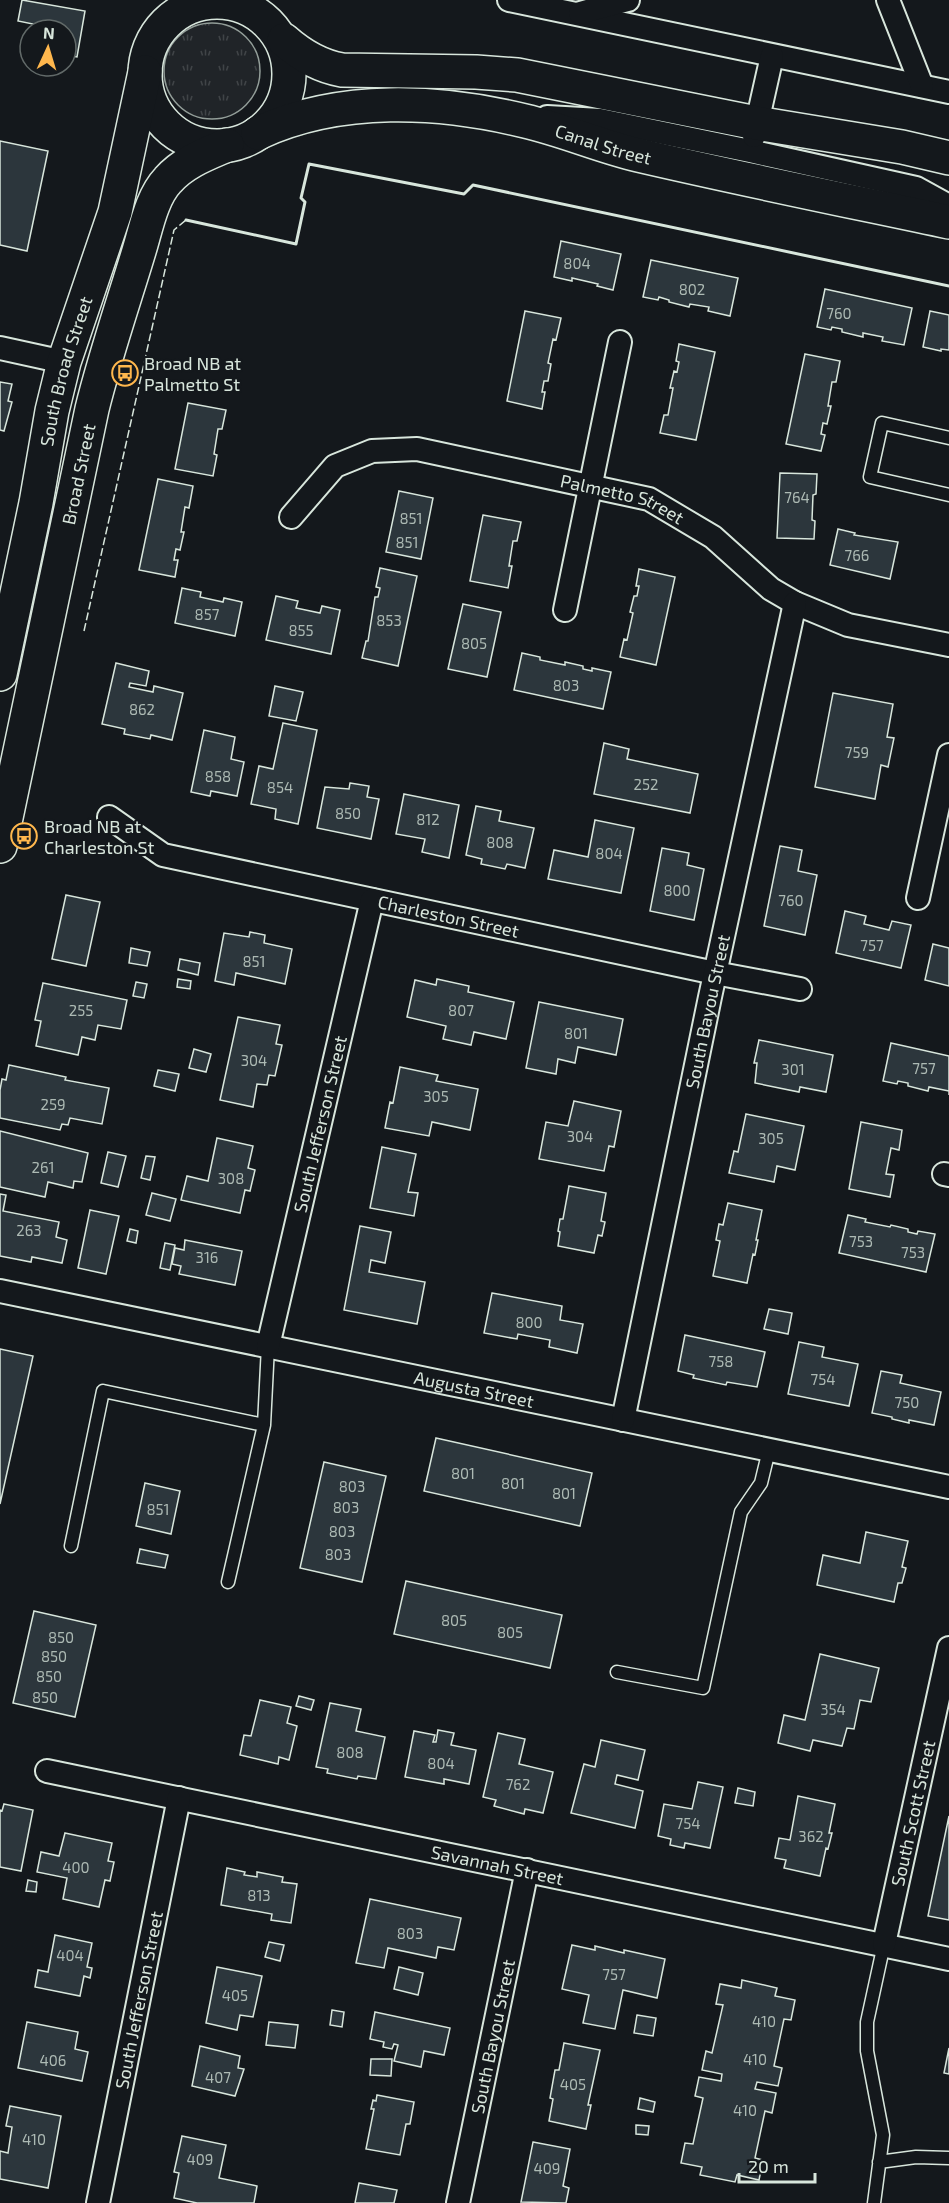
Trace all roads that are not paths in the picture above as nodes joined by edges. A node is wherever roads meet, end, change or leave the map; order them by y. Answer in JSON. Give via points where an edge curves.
{"nodes":[{"id":1,"x":162,"y":0,"type":"edge"},
{"id":2,"x":508,"y":0,"type":"edge"},
{"id":3,"x":628,"y":0,"type":"edge"},
{"id":4,"x":888,"y":0,"type":"edge"},
{"id":5,"x":574,"y":7,"type":"edge"},
{"id":6,"x":257,"y":8,"type":"edge"},
{"id":7,"x":284,"y":40,"type":"junction"},
{"id":8,"x":772,"y":56,"type":"junction"},
{"id":9,"x":149,"y":57,"type":"junction"},
{"id":10,"x":922,"y":86,"type":"junction"},
{"id":11,"x":949,"y":92,"type":"edge"},
{"id":12,"x":494,"y":114,"type":"junction"},
{"id":13,"x":258,"y":133,"type":"junction"},
{"id":14,"x":753,"y":137,"type":"junction"},
{"id":15,"x":227,"y":145,"type":"junction"},
{"id":16,"x":949,"y":158,"type":"edge"},
{"id":17,"x":949,"y":206,"type":"edge"},
{"id":18,"x":949,"y":222,"type":"edge"},
{"id":19,"x":620,"y":342,"type":"dead end"},
{"id":20,"x":0,"y":348,"type":"edge"},
{"id":21,"x":64,"y":362,"type":"junction"},
{"id":22,"x":949,"y":438,"type":"edge"},
{"id":23,"x":591,"y":487,"type":"junction"},
{"id":24,"x":949,"y":495,"type":"edge"},
{"id":25,"x":291,"y":517,"type":"dead end"},
{"id":26,"x":795,"y":603,"type":"junction"},
{"id":27,"x":565,"y":610,"type":"dead end"},
{"id":28,"x":949,"y":645,"type":"edge"},
{"id":29,"x":0,"y":674,"type":"edge"},
{"id":30,"x":949,"y":755,"type":"edge"},
{"id":31,"x":109,"y":816,"type":"dead end"},
{"id":32,"x":2,"y":830,"type":"edge"},
{"id":33,"x":918,"y":898,"type":"dead end"},
{"id":34,"x":372,"y":900,"type":"junction"},
{"id":35,"x":715,"y":973,"type":"junction"},
{"id":36,"x":800,"y":989,"type":"dead end"},
{"id":37,"x":0,"y":1291,"type":"edge"},
{"id":38,"x":268,"y":1347,"type":"junction"},
{"id":39,"x":623,"y":1420,"type":"junction"},
{"id":40,"x":264,"y":1425,"type":"junction"},
{"id":41,"x":769,"y":1450,"type":"junction"},
{"id":42,"x":949,"y":1487,"type":"edge"},
{"id":43,"x":71,"y":1546,"type":"dead end"},
{"id":44,"x":228,"y":1582,"type":"dead end"},
{"id":45,"x":949,"y":1648,"type":"edge"},
{"id":46,"x":616,"y":1672,"type":"dead end"},
{"id":47,"x":47,"y":1771,"type":"dead end"},
{"id":48,"x":179,"y":1798,"type":"junction"},
{"id":49,"x":527,"y":1870,"type":"junction"},
{"id":50,"x":884,"y":1944,"type":"junction"},
{"id":51,"x":949,"y":1959,"type":"edge"},
{"id":52,"x":949,"y":2158,"type":"edge"},
{"id":53,"x":879,"y":2162,"type":"junction"},
{"id":54,"x":98,"y":2203,"type":"edge"},
{"id":55,"x":458,"y":2203,"type":"edge"},
{"id":56,"x":874,"y":2203,"type":"edge"}],
"edges":[{"from":1,"to":9,"type":"main road","name":"South Broad Street"},
{"from":2,"to":5,"type":"street"},
{"from":3,"to":5,"type":"street"},
{"from":4,"to":10,"type":"street"},
{"from":5,"to":8,"type":"street"},
{"from":6,"to":7,"type":"main road"},
{"from":6,"to":9,"type":"main road","via":[[214,3],[185,11],[161,30]]},
{"from":7,"to":13,"type":"main road","via":[[288,57],[286,92],[271,122]]},
{"from":7,"to":14,"type":"main road","via":[[330,68],[517,75]]},
{"from":8,"to":10,"type":"street"},
{"from":8,"to":14,"type":"street"},
{"from":9,"to":15,"type":"main road","via":[[151,102],[158,115],[194,142]]},
{"from":9,"to":21,"type":"main road","name":"South Broad Street","via":[[115,212]]},
{"from":10,"to":11,"type":"street"},
{"from":12,"to":13,"type":"main road","name":"Canal Street","via":[[408,106],[353,107],[310,114]]},
{"from":12,"to":14,"type":"street","via":[[600,120]]},
{"from":12,"to":18,"type":"main road","name":"Canal Street","via":[[639,156]]},
{"from":13,"to":15,"type":"main road"},
{"from":14,"to":16,"type":"main road","via":[[902,147]]},
{"from":14,"to":17,"type":"street","via":[[916,188]]},
{"from":15,"to":32,"type":"main road","name":"Broad Street","via":[[177,171],[160,190],[150,218],[92,409]]},
{"from":19,"to":23,"type":"street"},
{"from":20,"to":21,"type":"street"},
{"from":21,"to":29,"type":"main road","name":"South Broad Street"},
{"from":22,"to":24,"type":"lane","via":[[882,423],[870,477]]},
{"from":23,"to":25,"type":"street","name":"Palmetto Street","via":[[417,449],[372,450],[335,466]]},
{"from":23,"to":26,"type":"street","name":"Palmetto Street","via":[[649,499],[713,537],[771,589]]},
{"from":23,"to":27,"type":"street"},
{"from":26,"to":28,"type":"street","name":"Palmetto Street","via":[[848,625]]},
{"from":26,"to":35,"type":"street","name":"South Bayou Street"},
{"from":30,"to":33,"type":"street"},
{"from":31,"to":34,"type":"street","name":"Charleston Street","via":[[163,855]]},
{"from":34,"to":35,"type":"street","name":"Charleston Street"},
{"from":34,"to":38,"type":"street","name":"South Jefferson Street"},
{"from":35,"to":36,"type":"street","name":"Charleston Street"},
{"from":35,"to":39,"type":"street","name":"South Bayou Street"},
{"from":37,"to":38,"type":"street","name":"Augusta Street"},
{"from":38,"to":39,"type":"street","name":"Augusta Street"},
{"from":38,"to":40,"type":"lane"},
{"from":39,"to":41,"type":"street","name":"Augusta Street"},
{"from":40,"to":43,"type":"lane","via":[[103,1391]]},
{"from":40,"to":44,"type":"lane"},
{"from":41,"to":42,"type":"street","name":"Augusta Street"},
{"from":41,"to":46,"type":"lane","via":[[761,1483],[741,1512],[703,1688]]},
{"from":45,"to":50,"type":"street","name":"South Scott Street"},
{"from":47,"to":48,"type":"street","name":"Savannah Street"},
{"from":48,"to":49,"type":"street","name":"Savannah Street"},
{"from":48,"to":54,"type":"street","name":"South Jefferson Street"},
{"from":49,"to":50,"type":"street","name":"Savannah Street"},
{"from":49,"to":55,"type":"street","name":"South Bayou Street"},
{"from":50,"to":51,"type":"street","name":"Savannah Street"},
{"from":50,"to":53,"type":"lane","via":[[867,2022],[867,2051],[883,2135]]},
{"from":52,"to":53,"type":"lane"},
{"from":53,"to":56,"type":"lane"}]}
